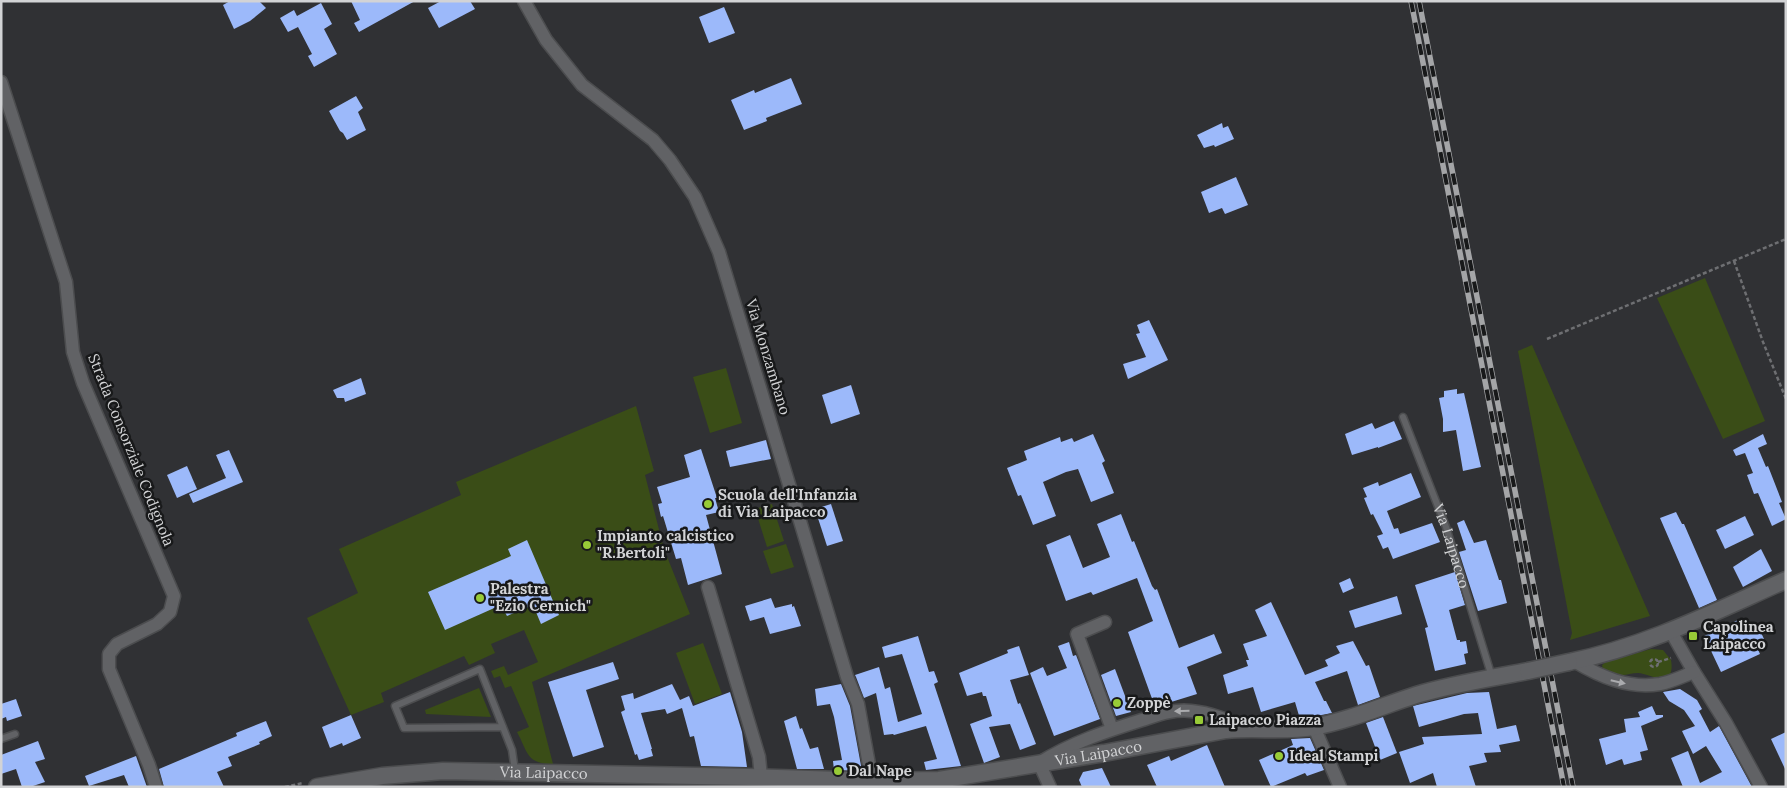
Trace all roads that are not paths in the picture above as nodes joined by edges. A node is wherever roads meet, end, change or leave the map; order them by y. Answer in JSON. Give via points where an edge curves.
{"nodes":[{"id":1,"x":524,"y":1,"type":"edge"},
{"id":2,"x":1,"y":82,"type":"edge"},
{"id":3,"x":1403,"y":417,"type":"dead end"},
{"id":4,"x":1786,"y":580,"type":"edge"},
{"id":5,"x":708,"y":587,"type":"dead end"},
{"id":6,"x":1105,"y":622,"type":"dead end"},
{"id":7,"x":1670,"y":630,"type":"junction"},
{"id":8,"x":1572,"y":662,"type":"junction"},
{"id":9,"x":1694,"y":672,"type":"junction"},
{"id":10,"x":1492,"y":678,"type":"junction"},
{"id":11,"x":503,"y":727,"type":"junction"},
{"id":12,"x":1314,"y":727,"type":"junction"},
{"id":13,"x":1246,"y":728,"type":"junction"},
{"id":14,"x":1112,"y":729,"type":"junction"},
{"id":15,"x":15,"y":734,"type":"dead end"},
{"id":16,"x":1,"y":739,"type":"edge"},
{"id":17,"x":1039,"y":763,"type":"junction"},
{"id":18,"x":515,"y":772,"type":"junction"},
{"id":19,"x":761,"y":777,"type":"junction"},
{"id":20,"x":872,"y":781,"type":"junction"},
{"id":21,"x":906,"y":784,"type":"edge"},
{"id":22,"x":156,"y":787,"type":"edge"},
{"id":23,"x":318,"y":787,"type":"edge"},
{"id":24,"x":1050,"y":787,"type":"edge"},
{"id":25,"x":1340,"y":787,"type":"edge"},
{"id":26,"x":1762,"y":787,"type":"edge"}],
"edges":[{"from":1,"to":20,"type":"street","name":"Via Monzambano","via":[[546,40],[582,85],[653,140],[695,197],[719,252],[858,704]]},
{"from":2,"to":22,"type":"street","name":"Strada Consorziale Codignola","via":[[66,282],[73,352],[83,384],[174,596],[170,612],[158,624],[117,644],[109,654],[109,669]]},
{"from":3,"to":10,"type":"lane","name":"Via Laipacco","via":[[1446,527]]},
{"from":4,"to":7,"type":"street","name":"Via Laipacco"},
{"from":5,"to":19,"type":"street"},
{"from":6,"to":14,"type":"street","name":"Via Laipacco","via":[[1077,634]]},
{"from":7,"to":8,"type":"street","name":"Via Laipacco","via":[[1624,648]]},
{"from":7,"to":9,"type":"street"},
{"from":8,"to":9,"type":"street","one_way":true,"via":[[1615,682],[1627,684],[1662,684]]},
{"from":8,"to":10,"type":"street","name":"Via Laipacco","bridge":true},
{"from":9,"to":26,"type":"street"},
{"from":10,"to":12,"type":"street","name":"Via Laipacco","via":[[1418,694]]},
{"from":11,"to":11,"type":"lane","via":[[480,669],[395,706],[404,728]]},
{"from":11,"to":18,"type":"lane","via":[[512,750]]},
{"from":12,"to":13,"type":"street","name":"Via Laipacco"},
{"from":12,"to":25,"type":"street"},
{"from":13,"to":14,"type":"street","name":"Via Laipacco","one_way":true,"via":[[1217,716],[1177,710]]},
{"from":13,"to":17,"type":"street","name":"Via Laipacco"},
{"from":14,"to":17,"type":"street","name":"Via Laipacco","via":[[1063,748]]},
{"from":15,"to":16,"type":"lane"},
{"from":17,"to":21,"type":"street","name":"Via Laipacco"},
{"from":17,"to":24,"type":"street"},
{"from":18,"to":19,"type":"street","name":"Via Laipacco"},
{"from":18,"to":23,"type":"street","name":"Via Laipacco","via":[[382,776]]},
{"from":19,"to":20,"type":"street","name":"Via Laipacco"},
{"from":20,"to":21,"type":"street","name":"Via Laipacco"}]}
